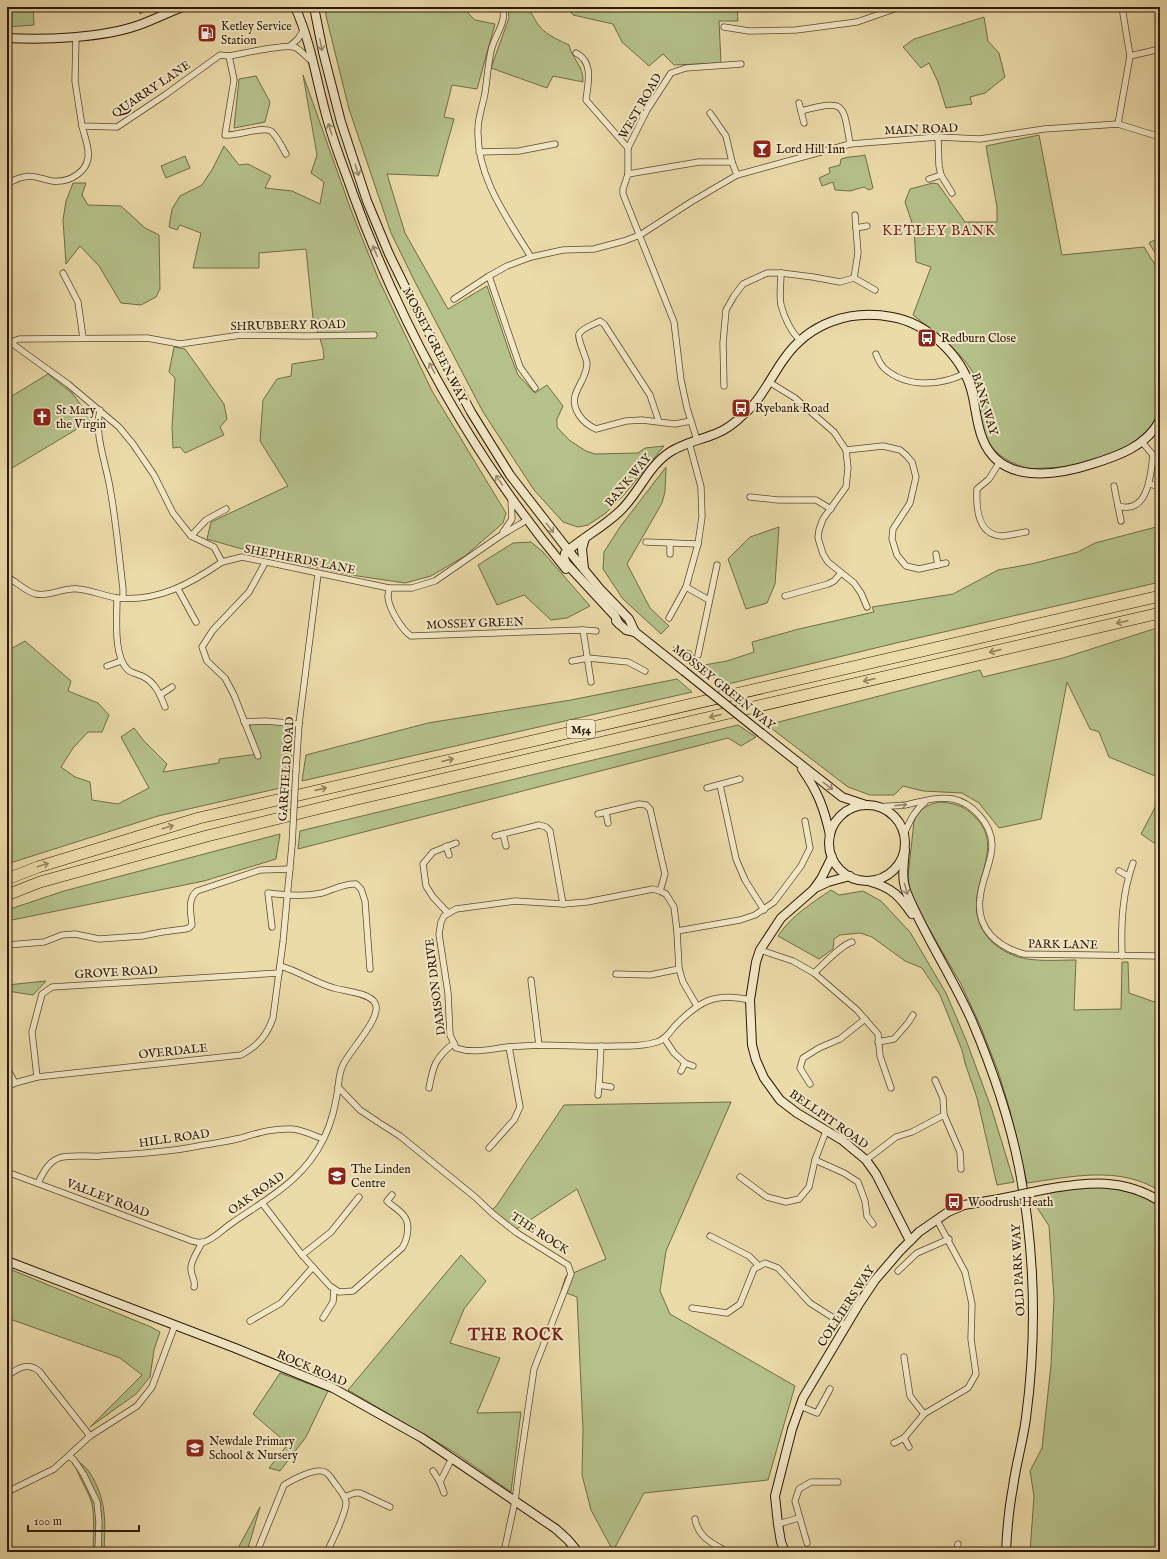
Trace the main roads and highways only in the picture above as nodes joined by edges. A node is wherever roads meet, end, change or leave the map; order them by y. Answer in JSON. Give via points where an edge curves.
{"nodes":[{"id":1,"x":171,"y":7,"type":"edge"},
{"id":2,"x":182,"y":7,"type":"edge"},
{"id":3,"x":295,"y":7,"type":"edge"},
{"id":4,"x":314,"y":7,"type":"edge"},
{"id":5,"x":160,"y":15,"type":"junction"},
{"id":6,"x":7,"y":38,"type":"edge"},
{"id":7,"x":471,"y":412,"type":"junction"},
{"id":8,"x":1160,"y":420,"type":"edge"},
{"id":9,"x":527,"y":520,"type":"junction"},
{"id":10,"x":585,"y":538,"type":"junction"},
{"id":11,"x":568,"y":550,"type":"junction"},
{"id":12,"x":584,"y":571,"type":"junction"},
{"id":13,"x":1160,"y":596,"type":"edge"},
{"id":14,"x":1160,"y":613,"type":"edge"},
{"id":15,"x":619,"y":624,"type":"junction"},
{"id":16,"x":635,"y":632,"type":"junction"},
{"id":17,"x":797,"y":762,"type":"junction"},
{"id":18,"x":866,"y":805,"type":"junction"},
{"id":19,"x":830,"y":835,"type":"junction"},
{"id":20,"x":904,"y":850,"type":"junction"},
{"id":21,"x":832,"y":857,"type":"junction"},
{"id":22,"x":850,"y":876,"type":"junction"},
{"id":23,"x":7,"y":879,"type":"edge"},
{"id":24,"x":871,"y":881,"type":"junction"},
{"id":25,"x":813,"y":890,"type":"junction"},
{"id":26,"x":7,"y":895,"type":"edge"},
{"id":27,"x":926,"y":933,"type":"junction"},
{"id":28,"x":1160,"y":1201,"type":"edge"},
{"id":29,"x":910,"y":1241,"type":"junction"},
{"id":30,"x":7,"y":1261,"type":"edge"},
{"id":31,"x":578,"y":1552,"type":"edge"},
{"id":32,"x":785,"y":1552,"type":"edge"},
{"id":33,"x":1006,"y":1552,"type":"edge"}],
"edges":[{"from":1,"to":5,"type":"main road"},
{"from":2,"to":5,"type":"main road"},
{"from":9,"to":3,"type":"main road","name":"MOSSEY GREEN WAY","one_way":true,"via":[[450,402],[375,252],[329,125],[304,30]]},
{"from":4,"to":7,"type":"main road","name":"MOSSEY GREEN WAY","one_way":true,"via":[[322,52],[341,122],[367,200],[411,299]]},
{"from":5,"to":6,"type":"main road","via":[[140,25],[117,31],[76,37]]},
{"from":7,"to":9,"type":"main road","via":[[483,441],[528,507],[531,515]]},
{"from":7,"to":11,"type":"main road","name":"MOSSEY GREEN WAY","one_way":true,"via":[[513,479]]},
{"from":8,"to":10,"type":"main road","name":"BANK WAY","via":[[1142,442],[1105,460],[1054,473],[1024,472],[999,463],[986,447],[978,427],[971,389],[964,374],[955,358],[932,335],[897,318],[874,314],[838,318],[825,323],[800,340],[746,413],[725,429],[670,451],[655,464],[620,512]]},
{"from":9,"to":15,"type":"main road","name":"MOSSEY GREEN WAY","via":[[572,576]]},
{"from":10,"to":11,"type":"main road","name":"BANK WAY"},
{"from":10,"to":12,"type":"main road","via":[[582,549]]},
{"from":11,"to":12,"type":"main road","name":"MOSSEY GREEN WAY"},
{"from":11,"to":15,"type":"main road","via":[[564,555],[566,563]]},
{"from":12,"to":16,"type":"main road","name":"MOSSEY GREEN WAY","via":[[629,619]]},
{"from":23,"to":13,"type":"highway","number":"M54","one_way":true,"via":[[38,867],[199,818]]},
{"from":14,"to":26,"type":"highway","number":"M54","one_way":true,"via":[[353,800],[206,836],[40,882]]},
{"from":15,"to":16,"type":"main road","name":"MOSSEY GREEN WAY","via":[[628,631]]},
{"from":16,"to":17,"type":"main road","name":"MOSSEY GREEN WAY","bridge":true},
{"from":17,"to":18,"type":"main road","name":"MOSSEY GREEN WAY","one_way":true,"via":[[842,796]]},
{"from":17,"to":19,"type":"main road","name":"MOSSEY GREEN WAY","via":[[814,786],[824,809]]},
{"from":18,"to":19,"type":"main road","via":[[844,813],[835,823]]},
{"from":18,"to":20,"type":"main road","via":[[888,812],[897,820],[904,834]]},
{"from":19,"to":21,"type":"main road","via":[[829,848]]},
{"from":20,"to":24,"type":"main road","via":[[894,869],[886,876]]},
{"from":20,"to":27,"type":"main road","name":"OLD PARK WAY","one_way":true,"via":[[906,893]]},
{"from":21,"to":22,"type":"main road","via":[[841,871]]},
{"from":21,"to":25,"type":"main road","name":"BELLPIT ROAD"},
{"from":22,"to":24,"type":"main road"},
{"from":22,"to":25,"type":"main road","name":"BELLPIT ROAD","via":[[828,882]]},
{"from":24,"to":27,"type":"main road","name":"OLD PARK WAY","via":[[899,896]]},
{"from":25,"to":29,"type":"main road","name":"BELLPIT ROAD","via":[[780,918],[760,950],[750,1000],[752,1045],[756,1060],[764,1078],[780,1100],[842,1140],[866,1160],[876,1174]]},
{"from":27,"to":33,"type":"main road","name":"OLD PARK WAY","via":[[972,1020],[991,1070],[1019,1167],[1027,1216],[1033,1304],[1032,1364],[1026,1420],[1012,1487]]},
{"from":28,"to":29,"type":"main road","name":"COLLIERS WAY","bridge":true,"via":[[1134,1188],[1116,1184],[1078,1184],[964,1205],[948,1212]]},
{"from":29,"to":32,"type":"main road","name":"COLLIERS WAY","via":[[875,1280],[803,1398],[775,1496],[781,1542]]},
{"from":30,"to":31,"type":"main road","name":"ROCK ROAD","via":[[333,1388],[422,1438],[452,1458],[560,1532]]}]}
